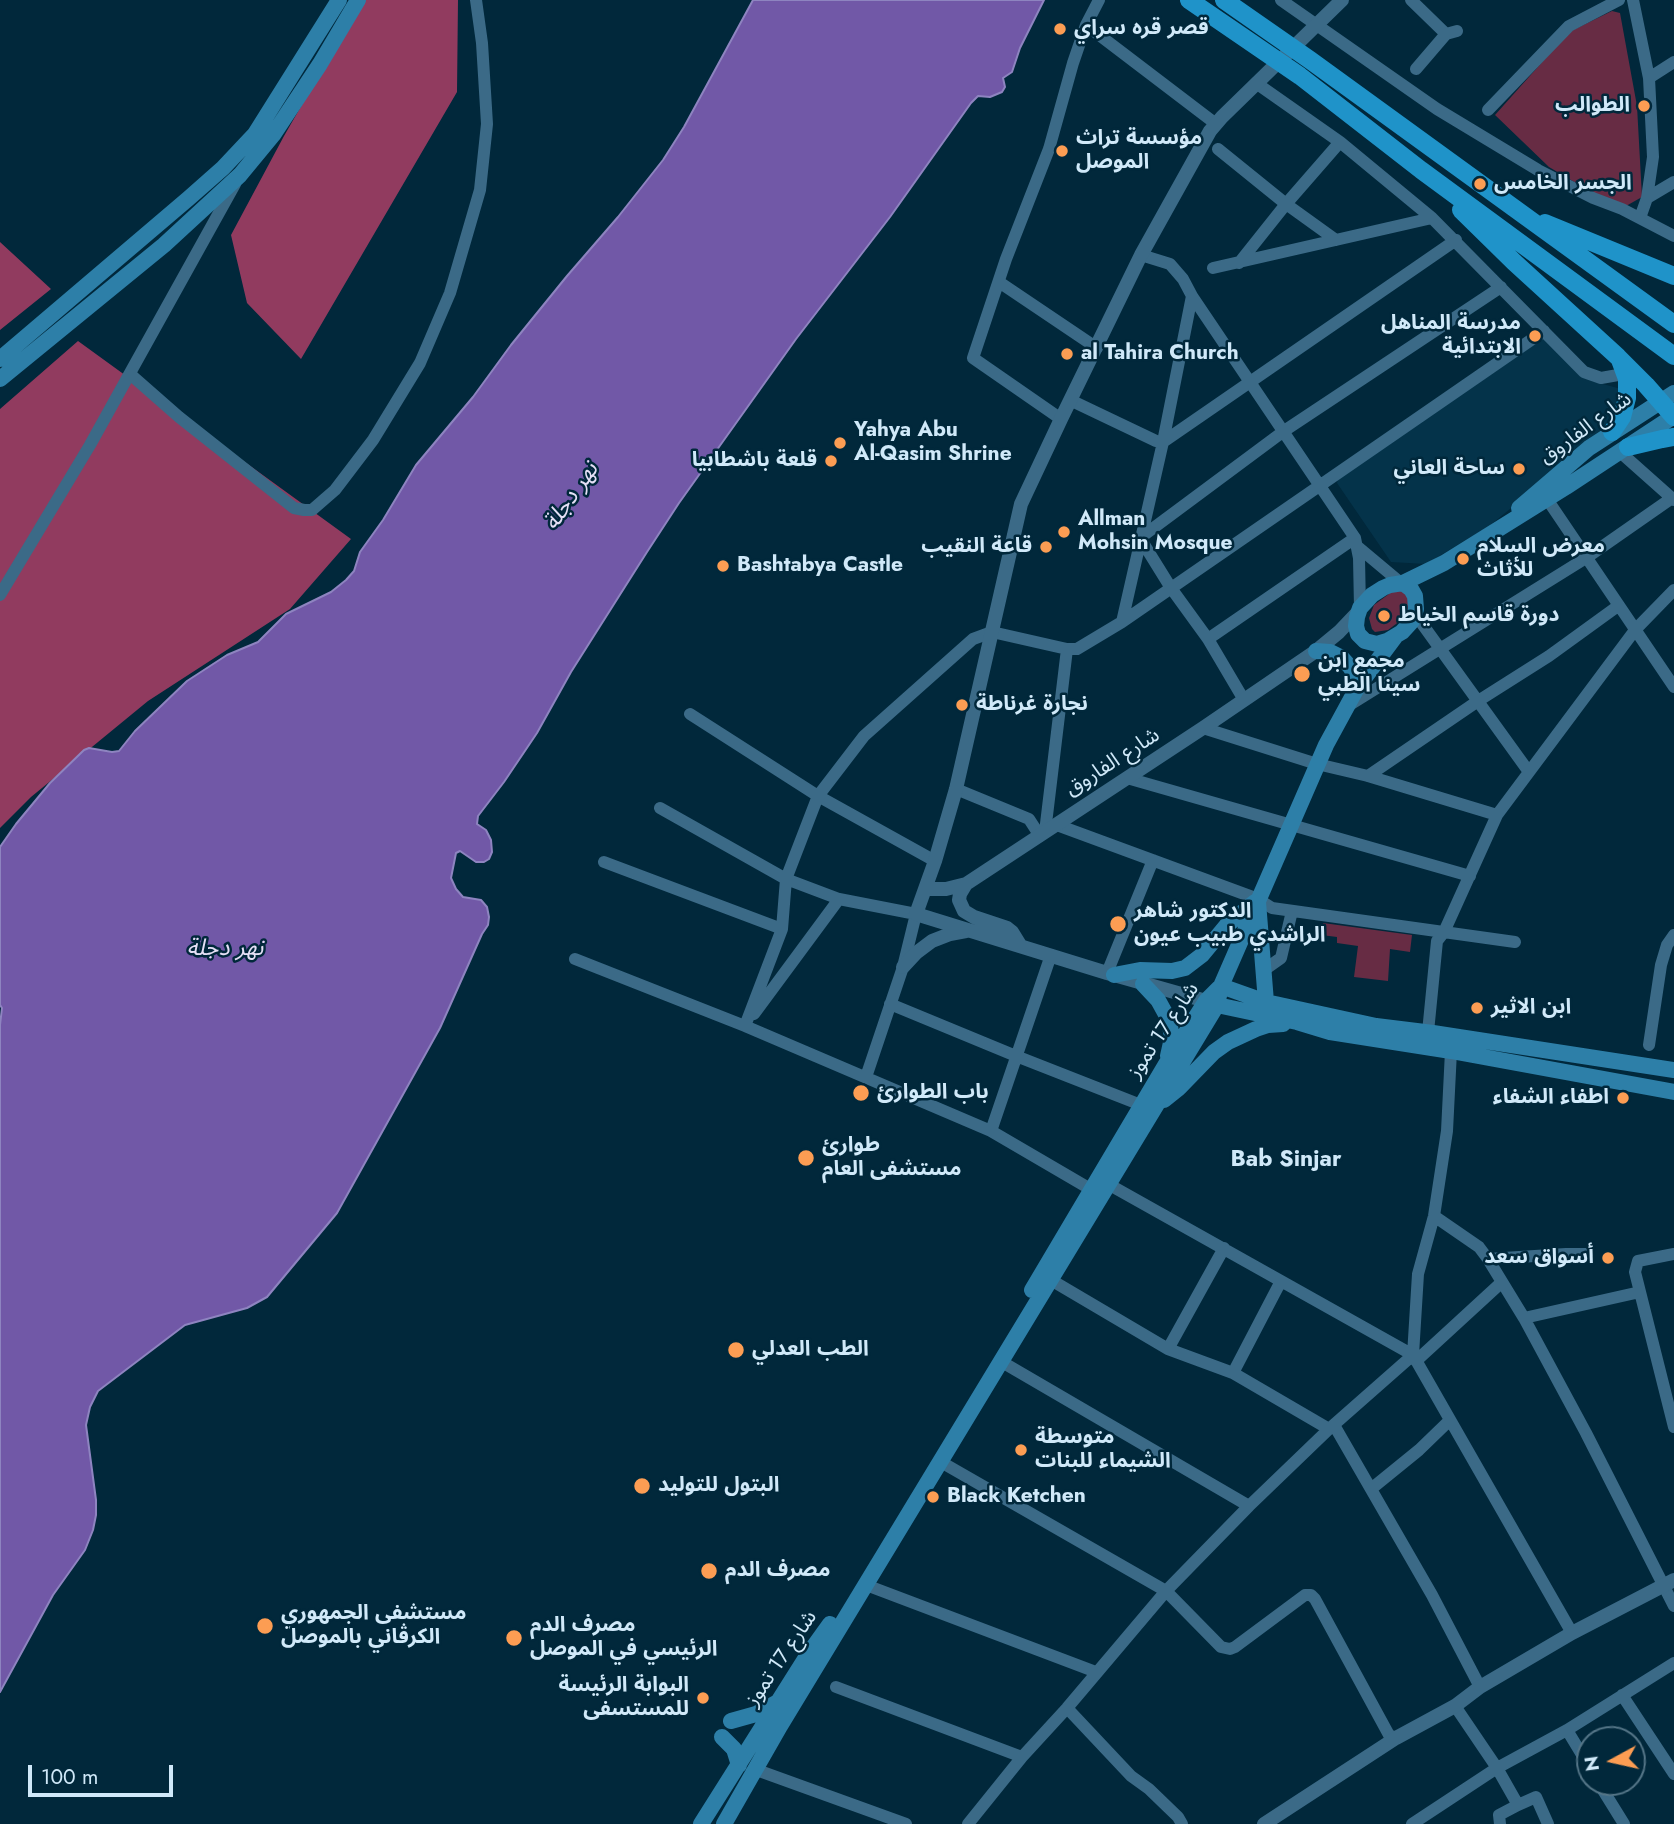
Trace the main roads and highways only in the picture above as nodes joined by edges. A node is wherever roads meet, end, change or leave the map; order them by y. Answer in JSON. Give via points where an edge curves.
{"nodes":[{"id":1,"x":339,"y":0,"type":"edge"},
{"id":2,"x":358,"y":0,"type":"edge"},
{"id":3,"x":1189,"y":0,"type":"edge"},
{"id":4,"x":1224,"y":0,"type":"edge"},
{"id":5,"x":1421,"y":170,"type":"junction"},
{"id":6,"x":1520,"y":213,"type":"junction"},
{"id":7,"x":100,"y":274,"type":"junction"},
{"id":8,"x":1674,"y":276,"type":"edge"},
{"id":9,"x":110,"y":289,"type":"junction"},
{"id":10,"x":1674,"y":324,"type":"edge"},
{"id":11,"x":1669,"y":353,"type":"edge"},
{"id":12,"x":0,"y":359,"type":"edge"},
{"id":13,"x":1621,"y":364,"type":"junction"},
{"id":14,"x":0,"y":379,"type":"edge"},
{"id":15,"x":1667,"y":397,"type":"edge"},
{"id":16,"x":1674,"y":416,"type":"edge"},
{"id":17,"x":1612,"y":432,"type":"junction"},
{"id":18,"x":1674,"y":437,"type":"edge"},
{"id":19,"x":1623,"y":450,"type":"junction"},
{"id":20,"x":1495,"y":530,"type":"junction"},
{"id":21,"x":1444,"y":563,"type":"junction"},
{"id":22,"x":1402,"y":583,"type":"junction"},
{"id":23,"x":1416,"y":612,"type":"junction"},
{"id":24,"x":1395,"y":637,"type":"junction"},
{"id":25,"x":1316,"y":651,"type":"road end"},
{"id":26,"x":1356,"y":688,"type":"junction"},
{"id":27,"x":1290,"y":825,"type":"joint"},
{"id":28,"x":1258,"y":899,"type":"junction"},
{"id":29,"x":1111,"y":974,"type":"road end"},
{"id":30,"x":1143,"y":984,"type":"road end"},
{"id":31,"x":1221,"y":986,"type":"junction"},
{"id":32,"x":1266,"y":1002,"type":"junction"},
{"id":33,"x":1211,"y":1003,"type":"junction"},
{"id":34,"x":1297,"y":1022,"type":"junction"},
{"id":35,"x":1166,"y":1063,"type":"junction"},
{"id":36,"x":1674,"y":1070,"type":"edge"},
{"id":37,"x":1674,"y":1092,"type":"edge"},
{"id":38,"x":1147,"y":1106,"type":"junction"},
{"id":39,"x":778,"y":1702,"type":"junction"},
{"id":40,"x":731,"y":1721,"type":"dead end"},
{"id":41,"x":722,"y":1737,"type":"dead end"},
{"id":42,"x":747,"y":1767,"type":"junction"},
{"id":43,"x":701,"y":1824,"type":"edge"},
{"id":44,"x":724,"y":1824,"type":"edge"}],
"edges":[{"from":1,"to":7,"type":"main road","via":[[255,134],[215,175]]},
{"from":2,"to":9,"type":"main road","via":[[273,135],[240,175]]},
{"from":3,"to":5,"type":"main road","via":[[1300,76]]},
{"from":4,"to":6,"type":"main road"},
{"from":5,"to":11,"type":"main road"},
{"from":5,"to":13,"type":"main road"},
{"from":6,"to":8,"type":"main road"},
{"from":6,"to":10,"type":"main road"},
{"from":7,"to":9,"type":"main road"},
{"from":7,"to":12,"type":"main road"},
{"from":9,"to":14,"type":"main road"},
{"from":13,"to":15,"type":"main road"},
{"from":13,"to":17,"type":"main road","via":[[1628,389],[1626,407]]},
{"from":15,"to":16,"type":"main road"},
{"from":15,"to":17,"type":"main road","name":"شارع الفاروق"},
{"from":16,"to":19,"type":"main road","name":"شارع الفاروق"},
{"from":17,"to":20,"type":"main road","name":"شارع الفاروق"},
{"from":18,"to":19,"type":"main road"},
{"from":19,"to":20,"type":"main road","name":"شارع الفاروق"},
{"from":20,"to":21,"type":"main road","name":"شارع الفاروق"},
{"from":21,"to":22,"type":"main road","name":"شارع الفاروق"},
{"from":21,"to":23,"type":"main road","name":"شارع الفاروق"},
{"from":22,"to":23,"type":"main road","via":[[1413,592]]},
{"from":22,"to":24,"type":"main road","name":"شارع الفاروق","via":[[1377,592],[1359,610],[1356,622],[1365,641],[1377,644]]},
{"from":23,"to":24,"type":"main road","name":"شارع الفاروق"},
{"from":24,"to":26,"type":"main road","name":"شارع الفاروق"},
{"from":25,"to":26,"type":"main road","via":[[1329,652],[1347,663]]},
{"from":26,"to":27,"type":"main road","name":"شارع الفاروق"},
{"from":27,"to":28,"type":"main road","name":"شارع 17 تموز"},
{"from":28,"to":29,"type":"main road","via":[[1190,965],[1179,970]]},
{"from":28,"to":31,"type":"main road","name":"شارع 17 تموز"},
{"from":28,"to":32,"type":"main road"},
{"from":30,"to":35,"type":"main road","via":[[1171,1025]]},
{"from":31,"to":32,"type":"main road"},
{"from":31,"to":33,"type":"main road","name":"شارع 17 تموز"},
{"from":32,"to":36,"type":"main road","via":[[1376,1026]]},
{"from":33,"to":34,"type":"main road"},
{"from":33,"to":35,"type":"main road","name":"شارع 17 تموز"},
{"from":33,"to":38,"type":"main road","name":"شارع 17 تموز"},
{"from":34,"to":37,"type":"main road","via":[[1341,1035]]},
{"from":34,"to":38,"type":"main road","via":[[1268,1025],[1228,1042],[1179,1088]]},
{"from":35,"to":38,"type":"main road","name":"شارع 17 تموز"},
{"from":38,"to":39,"type":"main road","name":"شارع 17 تموز","via":[[843,1606]]},
{"from":38,"to":42,"type":"main road","name":"شارع 17 تموز","via":[[1108,1184],[1002,1362],[866,1585]]},
{"from":39,"to":40,"type":"main road"},
{"from":39,"to":42,"type":"main road","name":"شارع 17 تموز"},
{"from":41,"to":42,"type":"main road"},
{"from":42,"to":43,"type":"main road","name":"شارع 17 تموز"},
{"from":42,"to":44,"type":"main road","name":"شارع 17 تموز"}]}
